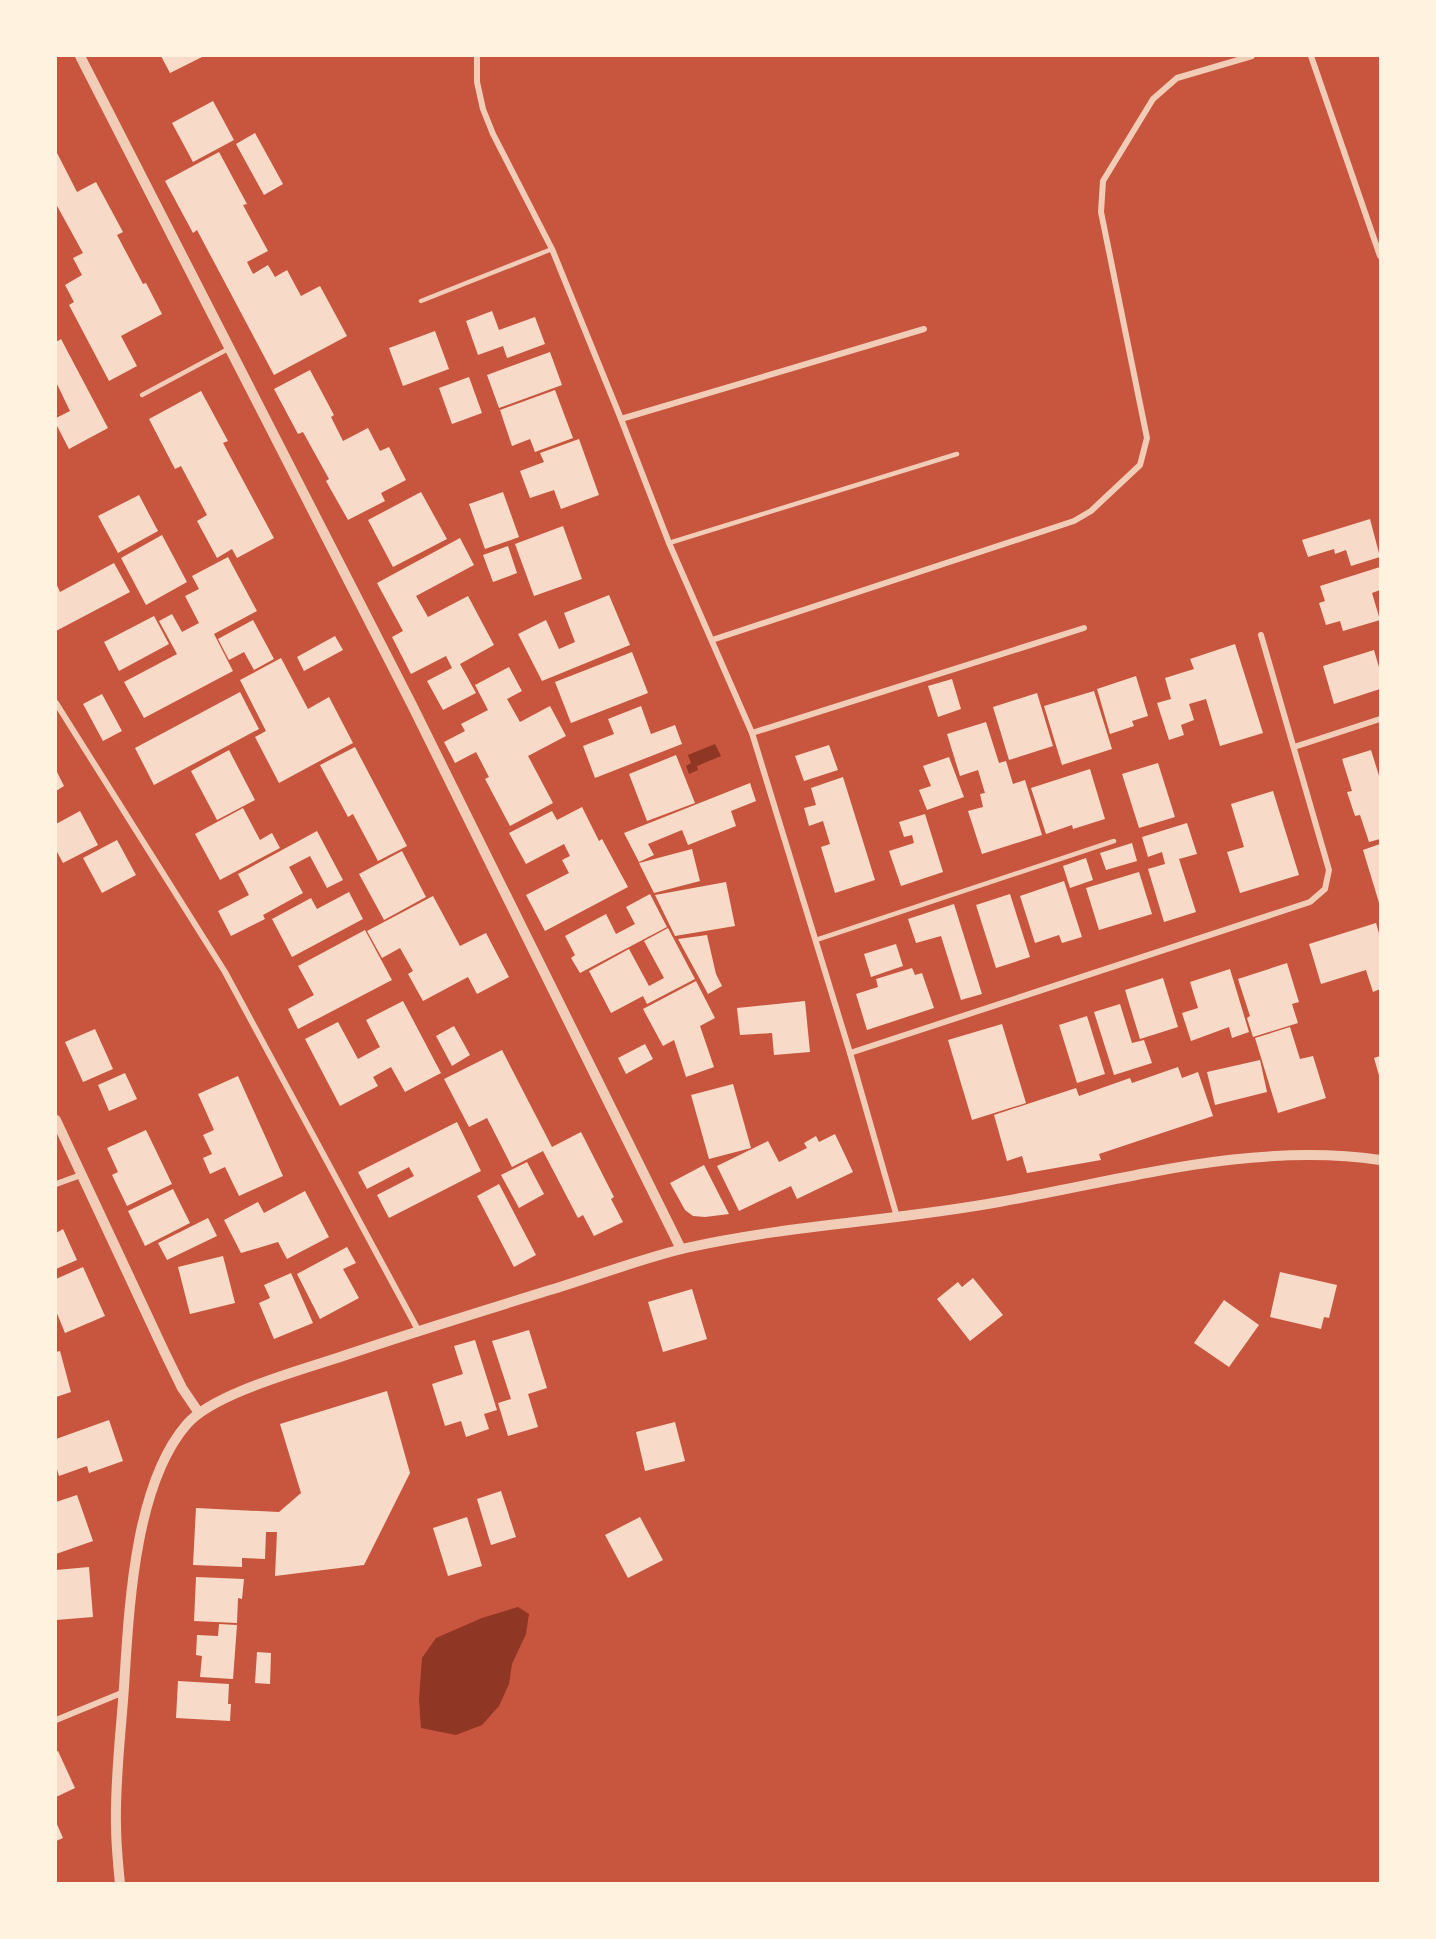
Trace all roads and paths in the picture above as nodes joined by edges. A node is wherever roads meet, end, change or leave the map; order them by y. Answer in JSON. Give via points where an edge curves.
{"nodes":[{"id":1,"x":80,"y":56,"type":"edge"},
{"id":2,"x":477,"y":56,"type":"edge"},
{"id":3,"x":1252,"y":56,"type":"edge"},
{"id":4,"x":1311,"y":56,"type":"edge"},
{"id":5,"x":552,"y":249,"type":"junction"},
{"id":6,"x":1380,"y":256,"type":"edge"},
{"id":7,"x":421,"y":301,"type":"dead end"},
{"id":8,"x":924,"y":329,"type":"dead end"},
{"id":9,"x":231,"y":348,"type":"junction"},
{"id":10,"x":142,"y":395,"type":"dead end"},
{"id":11,"x":621,"y":419,"type":"junction"},
{"id":12,"x":957,"y":454,"type":"dead end"},
{"id":13,"x":669,"y":543,"type":"junction"},
{"id":14,"x":1084,"y":628,"type":"dead end"},
{"id":15,"x":1261,"y":635,"type":"dead end"},
{"id":16,"x":712,"y":640,"type":"junction"},
{"id":17,"x":56,"y":703,"type":"edge"},
{"id":18,"x":1380,"y":719,"type":"edge"},
{"id":19,"x":752,"y":734,"type":"junction"},
{"id":20,"x":1294,"y":747,"type":"junction"},
{"id":21,"x":1114,"y":841,"type":"dead end"},
{"id":22,"x":816,"y":940,"type":"junction"},
{"id":23,"x":850,"y":1053,"type":"junction"},
{"id":24,"x":56,"y":1120,"type":"edge"},
{"id":25,"x":1380,"y":1160,"type":"edge"},
{"id":26,"x":81,"y":1175,"type":"junction"},
{"id":27,"x":56,"y":1184,"type":"edge"},
{"id":28,"x":897,"y":1217,"type":"junction"},
{"id":29,"x":681,"y":1249,"type":"junction"},
{"id":30,"x":418,"y":1330,"type":"junction"},
{"id":31,"x":199,"y":1413,"type":"junction"},
{"id":32,"x":124,"y":1692,"type":"junction"},
{"id":33,"x":56,"y":1720,"type":"edge"},
{"id":34,"x":120,"y":1884,"type":"edge"}],
"edges":[{"from":1,"to":9,"type":"street"},
{"from":2,"to":5,"type":"street","via":[[483,109]]},
{"from":3,"to":16,"type":"street","via":[[1177,78],[1153,99],[1103,181],[1101,212],[1147,438],[1140,465],[1091,511],[1074,521]]},
{"from":4,"to":6,"type":"street"},
{"from":5,"to":7,"type":"lane"},
{"from":5,"to":11,"type":"street"},
{"from":8,"to":11,"type":"street"},
{"from":9,"to":10,"type":"lane"},
{"from":9,"to":29,"type":"street"},
{"from":11,"to":13,"type":"street"},
{"from":12,"to":13,"type":"lane"},
{"from":13,"to":16,"type":"street"},
{"from":14,"to":19,"type":"street"},
{"from":15,"to":20,"type":"street"},
{"from":16,"to":19,"type":"street"},
{"from":17,"to":30,"type":"street","via":[[225,972]]},
{"from":18,"to":20,"type":"street"},
{"from":19,"to":22,"type":"street"},
{"from":20,"to":23,"type":"street","via":[[1329,870],[1325,889],[1310,902]]},
{"from":21,"to":22,"type":"lane"},
{"from":22,"to":23,"type":"street"},
{"from":23,"to":28,"type":"street"},
{"from":24,"to":26,"type":"street"},
{"from":25,"to":28,"type":"street","via":[[1309,1154],[1229,1159],[996,1203]]},
{"from":26,"to":27,"type":"street"},
{"from":26,"to":31,"type":"street","via":[[182,1388]]},
{"from":28,"to":29,"type":"street"},
{"from":29,"to":30,"type":"street"},
{"from":30,"to":31,"type":"street","via":[[263,1383]]},
{"from":31,"to":32,"type":"street","via":[[170,1448],[152,1488],[139,1539]]},
{"from":32,"to":33,"type":"street"},
{"from":32,"to":34,"type":"street","via":[[116,1822]]}]}
